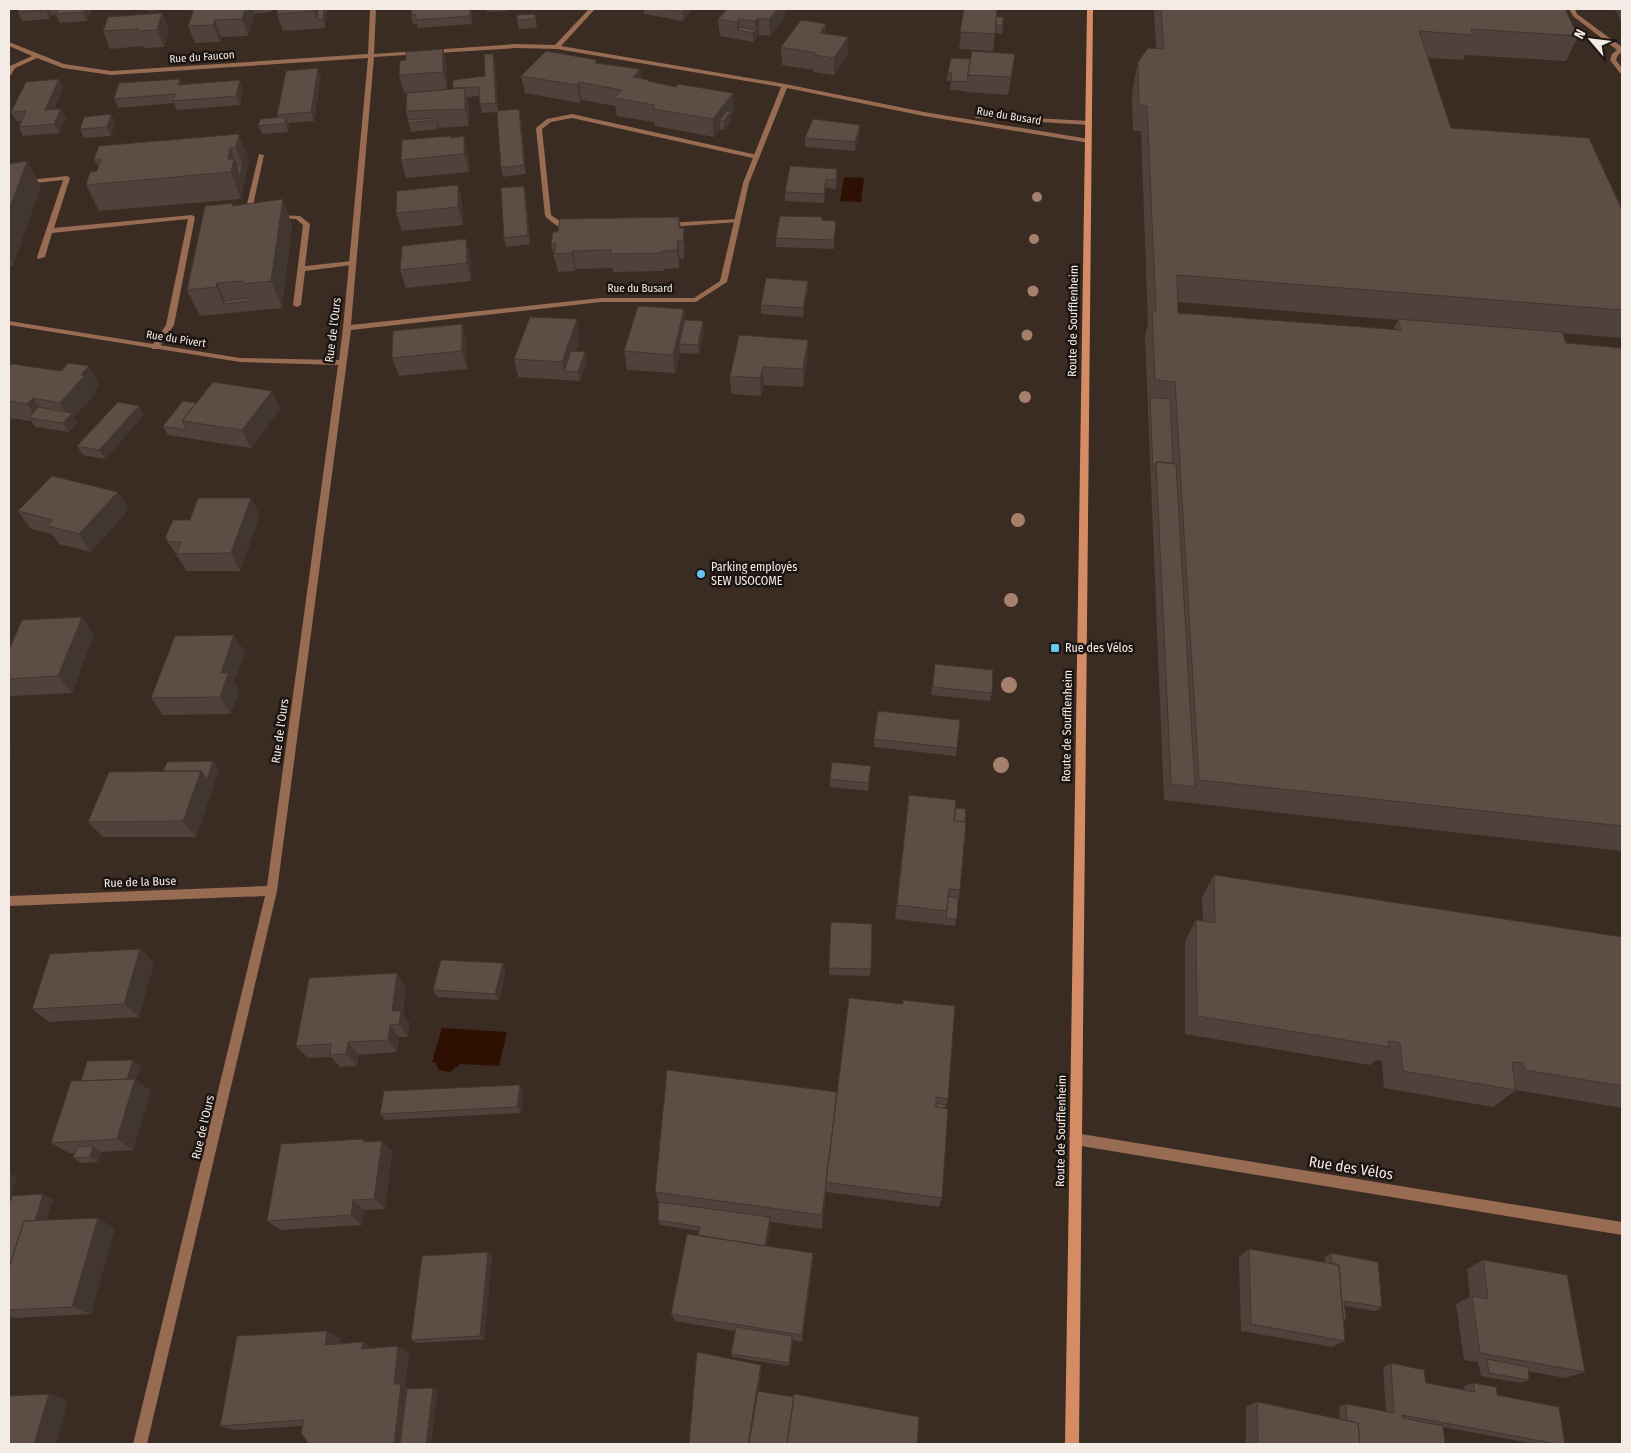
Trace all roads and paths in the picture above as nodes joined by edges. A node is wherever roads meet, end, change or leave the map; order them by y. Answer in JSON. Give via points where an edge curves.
{"nodes":[{"id":1,"x":373,"y":9,"type":"edge"},
{"id":2,"x":592,"y":9,"type":"edge"},
{"id":3,"x":1090,"y":9,"type":"edge"},
{"id":4,"x":1572,"y":9,"type":"edge"},
{"id":5,"x":9,"y":44,"type":"edge"},
{"id":6,"x":557,"y":47,"type":"junction"},
{"id":7,"x":1621,"y":50,"type":"edge"},
{"id":8,"x":371,"y":55,"type":"junction"},
{"id":9,"x":36,"y":56,"type":"junction"},
{"id":10,"x":1622,"y":72,"type":"edge"},
{"id":11,"x":9,"y":74,"type":"edge"},
{"id":12,"x":785,"y":86,"type":"junction"},
{"id":13,"x":924,"y":114,"type":"junction"},
{"id":14,"x":1089,"y":123,"type":"junction"},
{"id":15,"x":1089,"y":141,"type":"junction"},
{"id":16,"x":261,"y":155,"type":"dead end"},
{"id":17,"x":757,"y":157,"type":"junction"},
{"id":18,"x":9,"y":184,"type":"edge"},
{"id":19,"x":239,"y":211,"type":"edge"},
{"id":20,"x":202,"y":216,"type":"edge"},
{"id":21,"x":192,"y":217,"type":"junction"},
{"id":22,"x":270,"y":217,"type":"edge"},
{"id":23,"x":737,"y":221,"type":"junction"},
{"id":24,"x":658,"y":225,"type":"edge"},
{"id":25,"x":579,"y":229,"type":"edge"},
{"id":26,"x":49,"y":231,"type":"junction"},
{"id":27,"x":41,"y":257,"type":"dead end"},
{"id":28,"x":352,"y":263,"type":"junction"},
{"id":29,"x":302,"y":269,"type":"junction"},
{"id":30,"x":297,"y":305,"type":"dead end"},
{"id":31,"x":9,"y":323,"type":"edge"},
{"id":32,"x":18,"y":325,"type":"junction"},
{"id":33,"x":347,"y":328,"type":"junction"},
{"id":34,"x":9,"y":330,"type":"edge"},
{"id":35,"x":155,"y":347,"type":"junction"},
{"id":36,"x":342,"y":363,"type":"junction"},
{"id":37,"x":272,"y":891,"type":"junction"},
{"id":38,"x":9,"y":901,"type":"edge"},
{"id":39,"x":1075,"y":1139,"type":"junction"},
{"id":40,"x":1622,"y":1229,"type":"edge"},
{"id":41,"x":140,"y":1444,"type":"edge"},
{"id":42,"x":1072,"y":1444,"type":"edge"}],
"edges":[{"from":1,"to":8,"type":"street","name":"Rue de l'Ours"},
{"from":2,"to":6,"type":"street"},
{"from":3,"to":14,"type":"main road","name":"Route de Soufflenheim"},
{"from":4,"to":7,"type":"street","via":[[1575,15]]},
{"from":5,"to":9,"type":"street","name":"Rue du Faucon"},
{"from":6,"to":8,"type":"street","name":"Rue du Busard","via":[[516,46]]},
{"from":6,"to":12,"type":"street","name":"Rue du Busard"},
{"from":7,"to":10,"type":"street","via":[[1613,60]]},
{"from":8,"to":9,"type":"street","name":"Rue du Faucon","via":[[111,73],[63,66]]},
{"from":8,"to":28,"type":"street","name":"Rue de l'Ours"},
{"from":9,"to":11,"type":"street","via":[[12,67]]},
{"from":12,"to":13,"type":"street","name":"Rue du Busard"},
{"from":12,"to":17,"type":"street","name":"Rue du Busard"},
{"from":13,"to":14,"type":"street","name":"Rue du Busard"},
{"from":13,"to":15,"type":"street","name":"Rue du Busard"},
{"from":14,"to":15,"type":"main road","name":"Route de Soufflenheim"},
{"from":15,"to":39,"type":"main road","name":"Route de Soufflenheim"},
{"from":16,"to":19,"type":"street","via":[[252,211]]},
{"from":17,"to":23,"type":"street","name":"Rue du Busard","via":[[746,183]]},
{"from":17,"to":25,"type":"street","via":[[572,116],[549,120],[539,128],[548,216],[564,227]]},
{"from":18,"to":26,"type":"street","via":[[67,178]]},
{"from":20,"to":21,"type":"street"},
{"from":21,"to":26,"type":"street"},
{"from":21,"to":35,"type":"street","via":[[170,324]]},
{"from":22,"to":29,"type":"street","via":[[298,217],[308,224]]},
{"from":23,"to":24,"type":"street"},
{"from":23,"to":33,"type":"street","name":"Rue du Busard","via":[[723,282],[696,300],[601,300]]},
{"from":26,"to":27,"type":"street"},
{"from":28,"to":29,"type":"street"},
{"from":28,"to":33,"type":"street","name":"Rue de l'Ours"},
{"from":29,"to":30,"type":"street"},
{"from":31,"to":32,"type":"street","name":"Rue du Pivert"},
{"from":32,"to":34,"type":"street"},
{"from":32,"to":35,"type":"street","name":"Rue du Pivert"},
{"from":33,"to":36,"type":"street","name":"Rue de l'Ours"},
{"from":35,"to":36,"type":"street","name":"Rue du Pivert","via":[[240,360]]},
{"from":36,"to":37,"type":"street","name":"Rue de l'Ours"},
{"from":37,"to":38,"type":"street","name":"Rue de la Buse"},
{"from":37,"to":41,"type":"street","name":"Rue de l'Ours"},
{"from":39,"to":40,"type":"street","name":"Rue des Vélos"},
{"from":39,"to":42,"type":"main road","name":"Route de Soufflenheim"}]}
